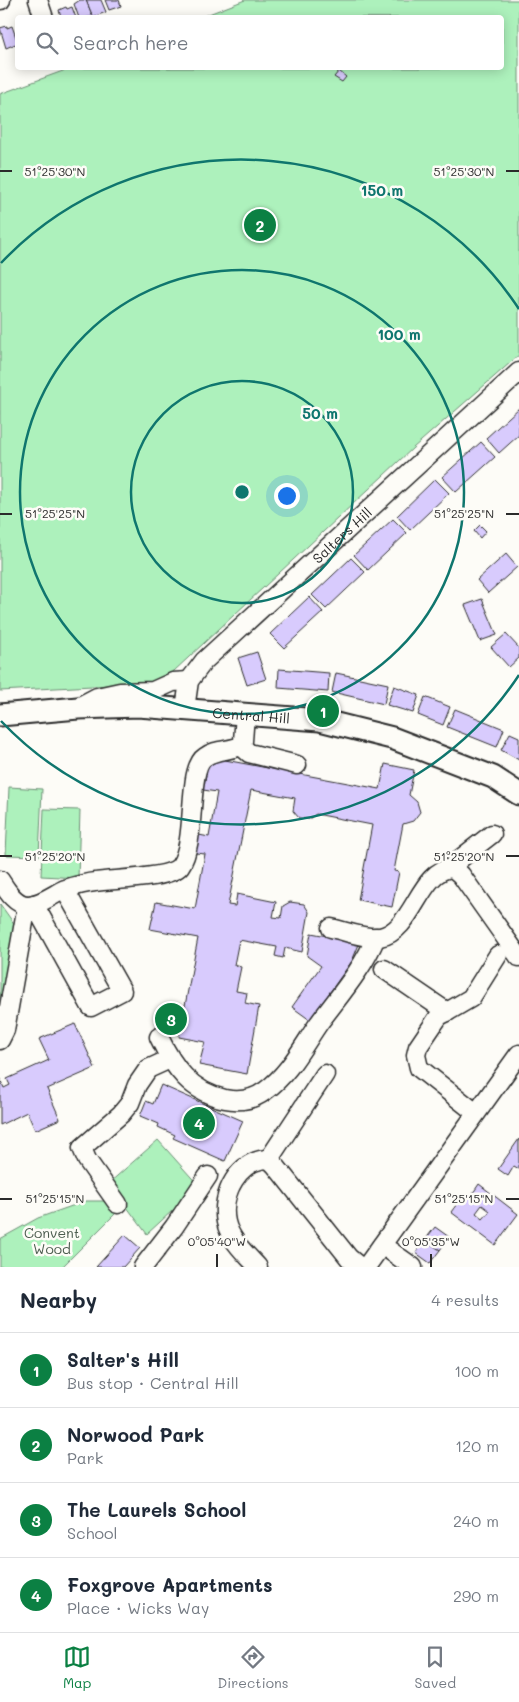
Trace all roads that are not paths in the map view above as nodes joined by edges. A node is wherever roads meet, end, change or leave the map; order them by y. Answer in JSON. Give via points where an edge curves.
{"nodes":[{"id":1,"x":38,"y":0,"type":"edge"},
{"id":2,"x":43,"y":15,"type":"edge"},
{"id":3,"x":519,"y":372,"type":"edge"},
{"id":4,"x":188,"y":681,"type":"junction"},
{"id":5,"x":78,"y":708,"type":"junction"},
{"id":6,"x":184,"y":710,"type":"junction"},
{"id":7,"x":245,"y":714,"type":"junction"},
{"id":8,"x":0,"y":715,"type":"edge"},
{"id":9,"x":241,"y":746,"type":"junction"},
{"id":10,"x":297,"y":765,"type":"dead end"},
{"id":11,"x":519,"y":794,"type":"edge"},
{"id":12,"x":492,"y":834,"type":"dead end"},
{"id":13,"x":453,"y":868,"type":"junction"},
{"id":14,"x":0,"y":880,"type":"edge"},
{"id":15,"x":65,"y":890,"type":"junction"},
{"id":16,"x":30,"y":904,"type":"junction"},
{"id":17,"x":330,"y":928,"type":"dead end"},
{"id":18,"x":376,"y":937,"type":"junction"},
{"id":19,"x":498,"y":955,"type":"dead end"},
{"id":20,"x":519,"y":957,"type":"edge"},
{"id":21,"x":384,"y":969,"type":"dead end"},
{"id":22,"x":447,"y":1012,"type":"junction"},
{"id":23,"x":159,"y":1037,"type":"dead end"},
{"id":24,"x":0,"y":1040,"type":"edge"},
{"id":25,"x":519,"y":1054,"type":"edge"},
{"id":26,"x":170,"y":1059,"type":"junction"},
{"id":27,"x":325,"y":1074,"type":"dead end"},
{"id":28,"x":476,"y":1113,"type":"junction"},
{"id":29,"x":269,"y":1159,"type":"junction"},
{"id":30,"x":208,"y":1176,"type":"dead end"},
{"id":31,"x":118,"y":1204,"type":"dead end"},
{"id":32,"x":382,"y":1245,"type":"junction"},
{"id":33,"x":143,"y":1267,"type":"edge"},
{"id":34,"x":258,"y":1267,"type":"edge"},
{"id":35,"x":360,"y":1267,"type":"edge"},
{"id":36,"x":366,"y":1267,"type":"edge"},
{"id":37,"x":413,"y":1267,"type":"edge"}],
"edges":[{"from":1,"to":2,"type":"street"},
{"from":3,"to":4,"type":"street","name":"Salters Hill","via":[[204,661]]},
{"from":4,"to":5,"type":"street","via":[[173,682],[153,690],[97,697]]},
{"from":4,"to":6,"type":"street"},
{"from":5,"to":6,"type":"main road","name":"Central Hill","via":[[138,706]]},
{"from":5,"to":8,"type":"main road","name":"Central Hill"},
{"from":6,"to":7,"type":"main road","name":"Central Hill"},
{"from":7,"to":9,"type":"street"},
{"from":7,"to":11,"type":"main road","name":"Central Hill","via":[[320,720],[392,738],[493,777]]},
{"from":9,"to":10,"type":"street","via":[[249,753]]},
{"from":9,"to":15,"type":"street","via":[[206,755],[196,766],[190,830],[183,860],[176,870],[159,875],[93,882]]},
{"from":12,"to":13,"type":"street","via":[[456,862]]},
{"from":13,"to":18,"type":"street","via":[[440,871],[434,877],[391,933]]},
{"from":13,"to":20,"type":"street"},
{"from":14,"to":16,"type":"street","via":[[18,902]]},
{"from":15,"to":16,"type":"street"},
{"from":15,"to":16,"type":"street","via":[[122,991],[91,1007]]},
{"from":16,"to":24,"type":"street"},
{"from":17,"to":18,"type":"street"},
{"from":18,"to":26,"type":"street","via":[[357,971],[287,1070],[257,1096],[243,1101],[201,1091]]},
{"from":19,"to":22,"type":"street","via":[[470,998]]},
{"from":21,"to":22,"type":"street"},
{"from":22,"to":28,"type":"street","via":[[439,1016],[418,1047],[419,1068]]},
{"from":23,"to":26,"type":"street"},
{"from":25,"to":28,"type":"street"},
{"from":26,"to":31,"type":"street","via":[[148,1069],[120,1114],[82,1148]]},
{"from":27,"to":29,"type":"street"},
{"from":28,"to":32,"type":"street"},
{"from":29,"to":34,"type":"street","via":[[253,1161],[243,1167],[228,1197],[226,1221],[232,1237]]},
{"from":29,"to":35,"type":"street","via":[[349,1258]]},
{"from":30,"to":33,"type":"street"},
{"from":32,"to":36,"type":"street"},
{"from":32,"to":37,"type":"street"}]}
